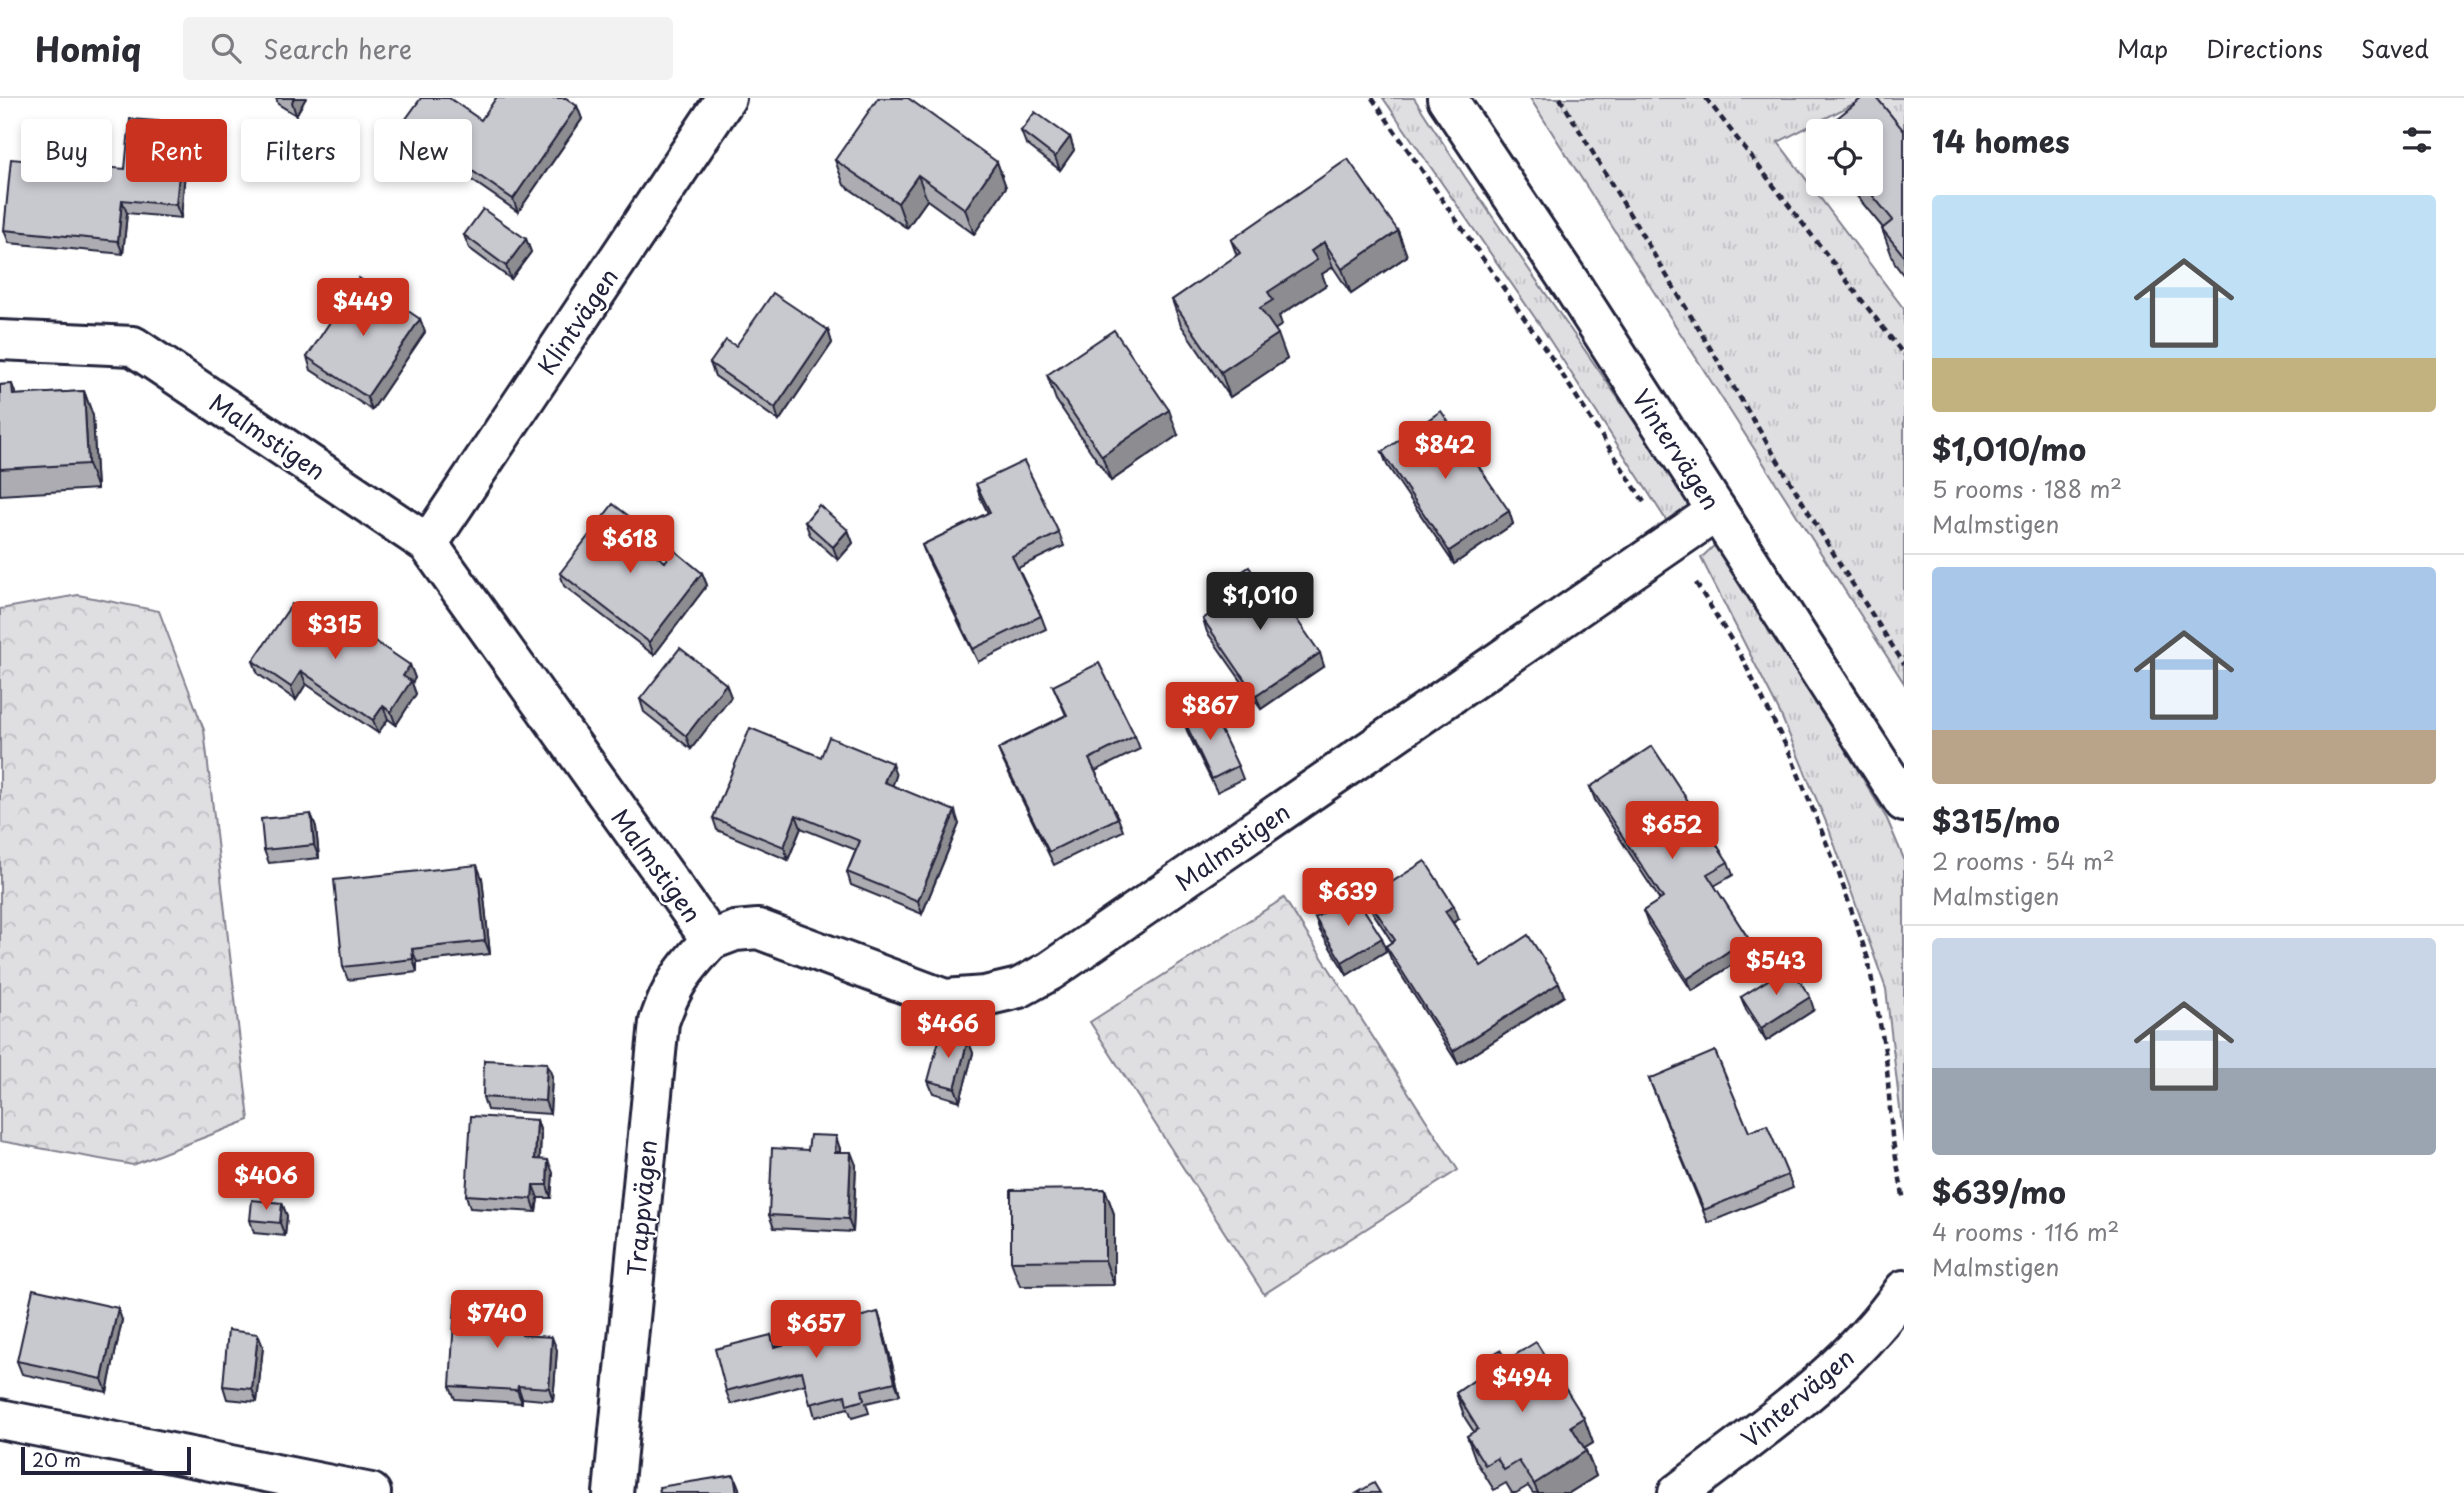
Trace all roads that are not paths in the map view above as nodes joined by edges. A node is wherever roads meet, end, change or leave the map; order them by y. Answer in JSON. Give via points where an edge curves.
{"nodes":[{"id":1,"x":726,"y":98,"type":"edge"},
{"id":2,"x":1447,"y":98,"type":"edge"},
{"id":3,"x":0,"y":340,"type":"edge"},
{"id":4,"x":1717,"y":511,"type":"junction"},
{"id":5,"x":428,"y":544,"type":"junction"},
{"id":6,"x":1904,"y":802,"type":"edge"},
{"id":7,"x":711,"y":940,"type":"junction"},
{"id":8,"x":1904,"y":1290,"type":"edge"},
{"id":9,"x":0,"y":1419,"type":"edge"},
{"id":10,"x":371,"y":1493,"type":"edge"},
{"id":11,"x":613,"y":1493,"type":"edge"},
{"id":12,"x":1678,"y":1493,"type":"edge"}],
"edges":[{"from":1,"to":5,"type":"street","name":"Klintvägen"},
{"from":2,"to":4,"type":"street","name":"Vintervägen"},
{"from":3,"to":5,"type":"street","name":"Malmstigen","via":[[133,346]]},
{"from":4,"to":6,"type":"street","name":"Vintervägen"},
{"from":4,"to":7,"type":"street","name":"Malmstigen","via":[[1019,988],[945,999],[758,929],[735,930]]},
{"from":5,"to":7,"type":"street","name":"Malmstigen"},
{"from":7,"to":11,"type":"street","name":"Trappvägen","via":[[669,992],[659,1022]]},
{"from":8,"to":12,"type":"street","name":"Vintervägen","via":[[1888,1314],[1816,1386]]},
{"from":9,"to":10,"type":"street"}]}
